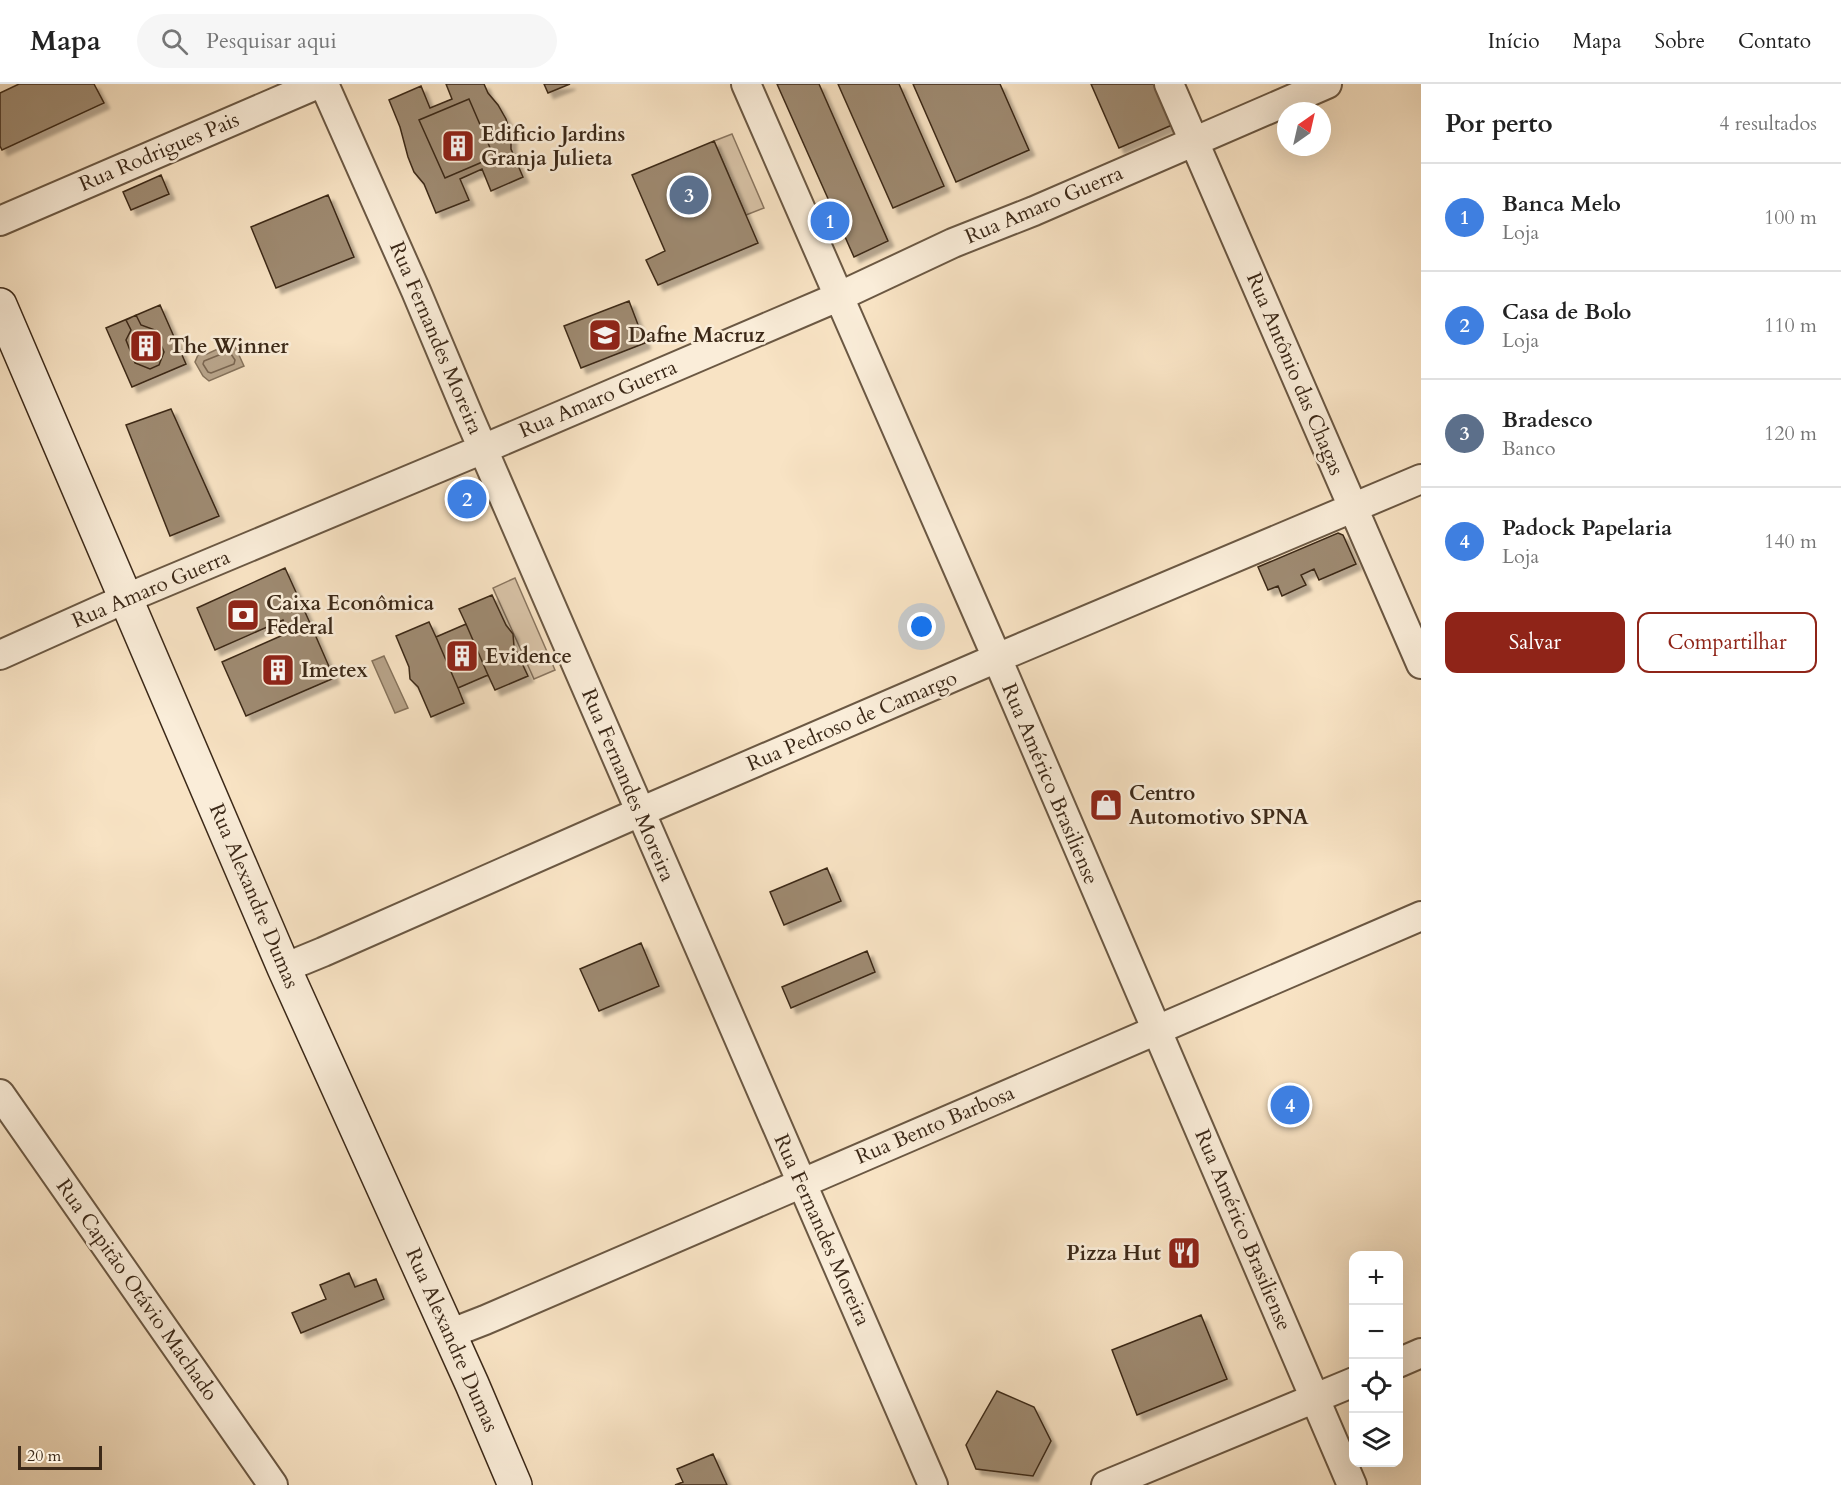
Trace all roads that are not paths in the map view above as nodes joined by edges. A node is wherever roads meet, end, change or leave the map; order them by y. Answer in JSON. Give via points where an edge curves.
{"nodes":[{"id":1,"x":318,"y":84,"type":"edge"},
{"id":2,"x":324,"y":84,"type":"edge"},
{"id":3,"x":746,"y":84,"type":"edge"},
{"id":4,"x":1169,"y":84,"type":"edge"},
{"id":5,"x":1327,"y":84,"type":"edge"},
{"id":6,"x":1194,"y":141,"type":"junction"},
{"id":7,"x":0,"y":221,"type":"edge"},
{"id":8,"x":838,"y":297,"type":"junction"},
{"id":9,"x":0,"y":305,"type":"edge"},
{"id":10,"x":483,"y":449,"type":"junction"},
{"id":11,"x":1421,"y":478,"type":"edge"},
{"id":12,"x":1353,"y":508,"type":"junction"},
{"id":13,"x":127,"y":598,"type":"junction"},
{"id":14,"x":0,"y":655,"type":"edge"},
{"id":15,"x":997,"y":658,"type":"junction"},
{"id":16,"x":1421,"y":664,"type":"edge"},
{"id":17,"x":640,"y":813,"type":"junction"},
{"id":18,"x":1421,"y":916,"type":"edge"},
{"id":19,"x":284,"y":968,"type":"junction"},
{"id":20,"x":1156,"y":1031,"type":"junction"},
{"id":21,"x":0,"y":1094,"type":"edge"},
{"id":22,"x":801,"y":1183,"type":"junction"},
{"id":23,"x":449,"y":1334,"type":"junction"},
{"id":24,"x":1421,"y":1353,"type":"edge"},
{"id":25,"x":1403,"y":1361,"type":"edge"},
{"id":26,"x":1349,"y":1385,"type":"edge"},
{"id":27,"x":1316,"y":1399,"type":"junction"},
{"id":28,"x":273,"y":1485,"type":"edge"},
{"id":29,"x":515,"y":1485,"type":"edge"},
{"id":30,"x":933,"y":1485,"type":"edge"},
{"id":31,"x":1106,"y":1485,"type":"edge"},
{"id":32,"x":1352,"y":1485,"type":"edge"}],
"edges":[{"from":1,"to":7,"type":"street","name":"Rua Rodrigues Pais"},
{"from":2,"to":10,"type":"street","name":"Rua Fernandes Moreira"},
{"from":3,"to":8,"type":"street","name":"Rua Américo Brasiliense"},
{"from":4,"to":6,"type":"street","name":"Rua Antônio das Chagas"},
{"from":5,"to":6,"type":"street","name":"Rua Amaro Guerra"},
{"from":6,"to":8,"type":"street","name":"Rua Amaro Guerra","via":[[953,243]]},
{"from":6,"to":12,"type":"street","name":"Rua Antônio das Chagas"},
{"from":8,"to":10,"type":"street","name":"Rua Amaro Guerra"},
{"from":8,"to":15,"type":"street","name":"Rua Américo Brasiliense"},
{"from":9,"to":13,"type":"street","name":"Rua Alexandre Dumas"},
{"from":10,"to":13,"type":"street","name":"Rua Amaro Guerra"},
{"from":10,"to":17,"type":"street","name":"Rua Fernandes Moreira"},
{"from":11,"to":12,"type":"street","name":"Rua Pedroso de Camargo"},
{"from":12,"to":15,"type":"street","name":"Rua Pedroso de Camargo"},
{"from":12,"to":16,"type":"street","name":"Rua Antônio das Chagas"},
{"from":13,"to":14,"type":"street","name":"Rua Amaro Guerra"},
{"from":13,"to":19,"type":"street","name":"Rua Alexandre Dumas"},
{"from":15,"to":17,"type":"street","name":"Rua Pedroso de Camargo"},
{"from":15,"to":20,"type":"street","name":"Rua Américo Brasiliense"},
{"from":17,"to":19,"type":"street","name":"Rua Pedroso de Camargo"},
{"from":17,"to":22,"type":"street","name":"Rua Fernandes Moreira"},
{"from":18,"to":20,"type":"street","name":"Rua Bento Barbosa"},
{"from":19,"to":23,"type":"street","name":"Rua Alexandre Dumas"},
{"from":20,"to":22,"type":"street","name":"Rua Bento Barbosa"},
{"from":20,"to":27,"type":"street","name":"Rua Américo Brasiliense"},
{"from":21,"to":28,"type":"street","name":"Rua Capitão Otávio Machado"},
{"from":22,"to":23,"type":"street","name":"Rua Bento Barbosa"},
{"from":22,"to":30,"type":"street","name":"Rua Fernandes Moreira"},
{"from":23,"to":29,"type":"street","name":"Rua Alexandre Dumas"},
{"from":24,"to":25,"type":"street"},
{"from":26,"to":27,"type":"street"},
{"from":27,"to":31,"type":"street"},
{"from":27,"to":32,"type":"street","name":"Rua Américo Brasiliense"}]}
